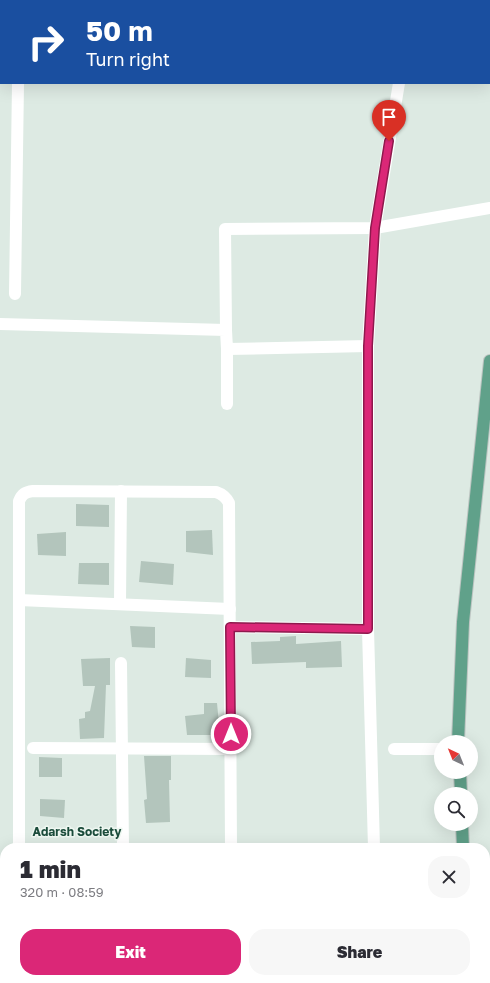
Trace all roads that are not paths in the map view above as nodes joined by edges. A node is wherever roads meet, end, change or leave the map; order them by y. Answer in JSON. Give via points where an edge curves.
{"nodes":[{"id":1,"x":18,"y":84,"type":"edge"},
{"id":2,"x":399,"y":84,"type":"edge"},
{"id":3,"x":490,"y":208,"type":"edge"},
{"id":4,"x":375,"y":228,"type":"junction"},
{"id":5,"x":15,"y":294,"type":"dead end"},
{"id":6,"x":0,"y":324,"type":"edge"},
{"id":7,"x":226,"y":330,"type":"junction"},
{"id":8,"x":368,"y":346,"type":"junction"},
{"id":9,"x":227,"y":349,"type":"junction"},
{"id":10,"x":490,"y":361,"type":"edge"},
{"id":11,"x":227,"y":404,"type":"dead end"},
{"id":12,"x":121,"y":491,"type":"junction"},
{"id":13,"x":19,"y":600,"type":"junction"},
{"id":14,"x":120,"y":604,"type":"junction"},
{"id":15,"x":230,"y":609,"type":"junction"},
{"id":16,"x":230,"y":627,"type":"junction"},
{"id":17,"x":368,"y":629,"type":"junction"},
{"id":18,"x":122,"y":663,"type":"dead end"},
{"id":19,"x":458,"y":735,"type":"edge"},
{"id":20,"x":33,"y":748,"type":"dead end"},
{"id":21,"x":122,"y":749,"type":"junction"},
{"id":22,"x":231,"y":749,"type":"junction"},
{"id":23,"x":394,"y":749,"type":"dead end"},
{"id":24,"x":434,"y":749,"type":"edge"},
{"id":25,"x":462,"y":831,"type":"edge"},
{"id":26,"x":19,"y":843,"type":"edge"},
{"id":27,"x":123,"y":843,"type":"edge"},
{"id":28,"x":231,"y":843,"type":"edge"},
{"id":29,"x":374,"y":843,"type":"edge"},
{"id":30,"x":463,"y":843,"type":"edge"}],
"edges":[{"from":1,"to":5,"type":"street"},
{"from":2,"to":4,"type":"street"},
{"from":3,"to":4,"type":"street"},
{"from":4,"to":7,"type":"street","via":[[225,229]]},
{"from":4,"to":8,"type":"street"},
{"from":6,"to":7,"type":"street"},
{"from":7,"to":9,"type":"street"},
{"from":8,"to":9,"type":"street"},
{"from":8,"to":17,"type":"street"},
{"from":9,"to":11,"type":"street"},
{"from":10,"to":19,"type":"main road","via":[[463,622]]},
{"from":12,"to":13,"type":"street","via":[[33,491],[22,495],[19,501]]},
{"from":12,"to":14,"type":"street"},
{"from":12,"to":15,"type":"street","via":[[216,492],[227,498]]},
{"from":13,"to":14,"type":"street"},
{"from":13,"to":26,"type":"street"},
{"from":14,"to":15,"type":"street"},
{"from":15,"to":16,"type":"street"},
{"from":16,"to":17,"type":"street"},
{"from":16,"to":22,"type":"street"},
{"from":17,"to":29,"type":"street"},
{"from":18,"to":21,"type":"street"},
{"from":20,"to":21,"type":"street"},
{"from":21,"to":22,"type":"street"},
{"from":21,"to":27,"type":"street"},
{"from":22,"to":28,"type":"street"},
{"from":23,"to":24,"type":"street"},
{"from":25,"to":30,"type":"main road"}]}
